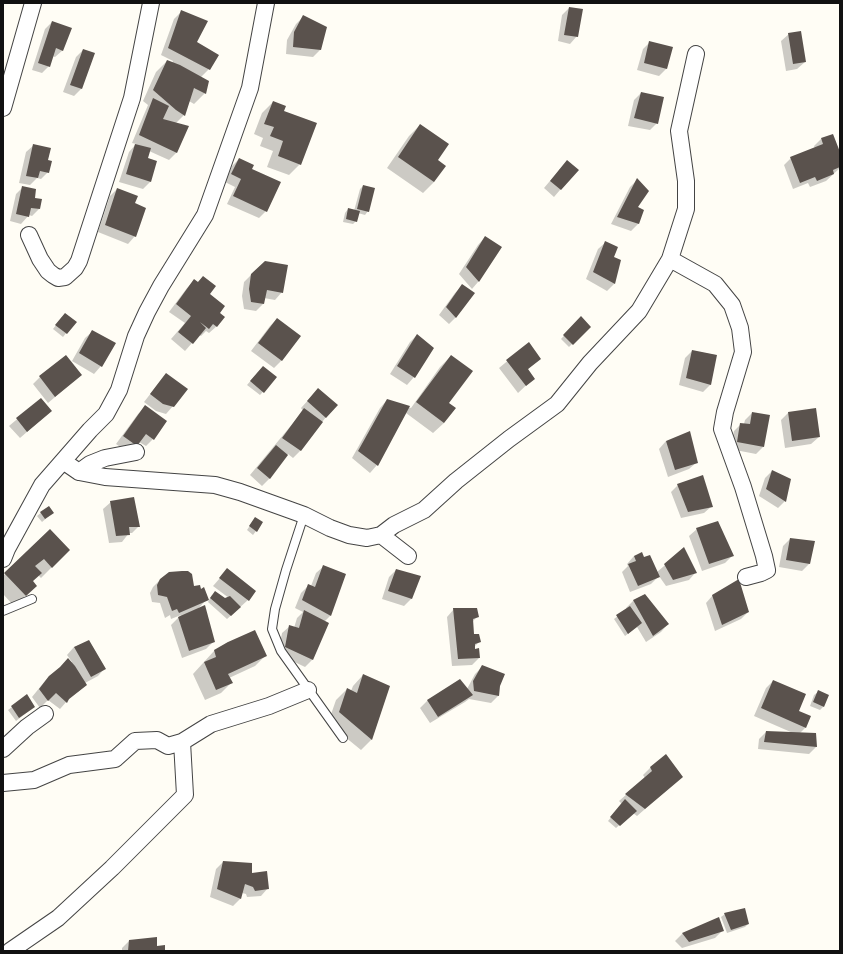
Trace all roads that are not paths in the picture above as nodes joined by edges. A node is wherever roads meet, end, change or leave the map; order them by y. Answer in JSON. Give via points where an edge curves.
{"nodes":[{"id":1,"x":33,"y":3,"type":"edge"},
{"id":2,"x":151,"y":3,"type":"edge"},
{"id":3,"x":266,"y":3,"type":"edge"},
{"id":4,"x":696,"y":54,"type":"dead end"},
{"id":5,"x":3,"y":108,"type":"edge"},
{"id":6,"x":29,"y":235,"type":"dead end"},
{"id":7,"x":670,"y":259,"type":"junction"},
{"id":8,"x":136,"y":452,"type":"dead end"},
{"id":9,"x":63,"y":461,"type":"junction"},
{"id":10,"x":79,"y":472,"type":"junction"},
{"id":11,"x":304,"y":515,"type":"junction"},
{"id":12,"x":381,"y":535,"type":"junction"},
{"id":13,"x":408,"y":556,"type":"dead end"},
{"id":14,"x":3,"y":559,"type":"edge"},
{"id":15,"x":746,"y":577,"type":"dead end"},
{"id":16,"x":32,"y":599,"type":"dead end"},
{"id":17,"x":3,"y":611,"type":"edge"},
{"id":18,"x":308,"y":690,"type":"junction"},
{"id":19,"x":44,"y":714,"type":"dead end"},
{"id":20,"x":343,"y":738,"type":"dead end"},
{"id":21,"x":182,"y":742,"type":"junction"},
{"id":22,"x":3,"y":749,"type":"edge"},
{"id":23,"x":3,"y":783,"type":"edge"},
{"id":24,"x":10,"y":951,"type":"edge"}],
"edges":[{"from":1,"to":5,"type":"street"},
{"from":2,"to":6,"type":"street","via":[[132,98],[75,268],[64,277],[58,278],[53,275],[40,259]]},
{"from":3,"to":9,"type":"street","via":[[250,88],[205,215],[147,312],[136,336],[119,390],[106,414]]},
{"from":4,"to":7,"type":"street","via":[[679,131],[686,181],[686,209]]},
{"from":7,"to":12,"type":"street","via":[[638,311],[590,363],[557,404],[456,481],[424,510],[394,525]]},
{"from":7,"to":15,"type":"street","via":[[715,284],[732,305],[740,328],[743,352],[722,429],[743,488],[767,570]]},
{"from":8,"to":10,"type":"street","via":[[105,458]]},
{"from":9,"to":10,"type":"street"},
{"from":9,"to":14,"type":"street","via":[[42,485]]},
{"from":10,"to":11,"type":"street","via":[[105,477],[215,485]]},
{"from":11,"to":12,"type":"street","via":[[349,535],[367,538]]},
{"from":11,"to":18,"type":"lane","via":[[275,609],[272,629],[281,650]]},
{"from":12,"to":13,"type":"street"},
{"from":16,"to":17,"type":"lane"},
{"from":18,"to":20,"type":"lane"},
{"from":18,"to":21,"type":"street","via":[[269,706],[211,724]]},
{"from":19,"to":22,"type":"street"},
{"from":21,"to":23,"type":"street","via":[[168,746],[157,740],[135,741],[115,759],[69,766],[34,780]]},
{"from":21,"to":24,"type":"street","via":[[185,795],[58,918]]}]}
